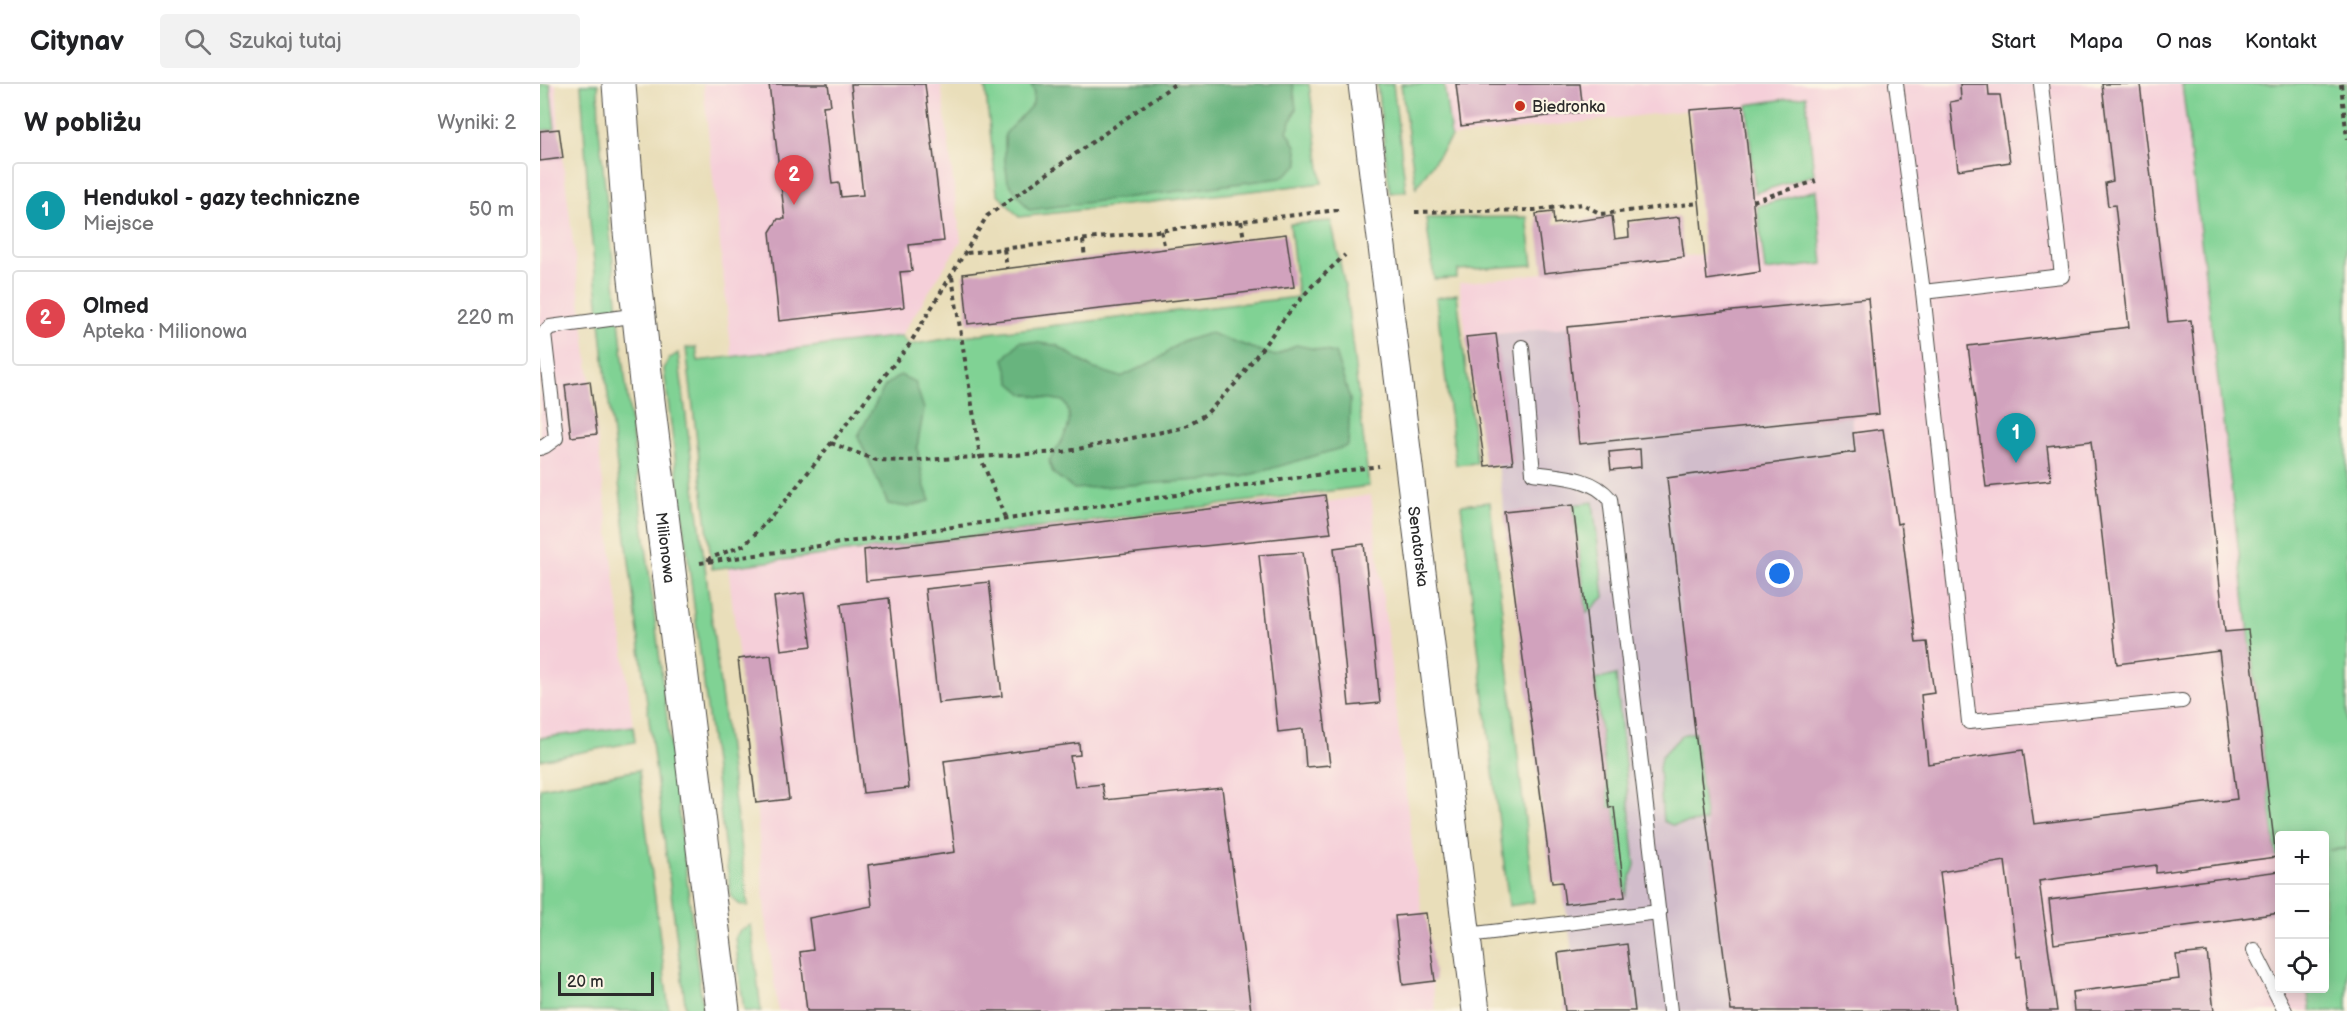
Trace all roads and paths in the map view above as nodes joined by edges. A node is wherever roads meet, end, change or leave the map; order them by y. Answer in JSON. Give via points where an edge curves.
{"nodes":[{"id":1,"x":619,"y":84,"type":"edge"},
{"id":2,"x":1175,"y":84,"type":"edge"},
{"id":3,"x":1362,"y":84,"type":"edge"},
{"id":4,"x":1896,"y":84,"type":"edge"},
{"id":5,"x":2041,"y":84,"type":"edge"},
{"id":6,"x":2341,"y":84,"type":"edge"},
{"id":7,"x":2347,"y":139,"type":"edge"},
{"id":8,"x":1816,"y":181,"type":"dead end"},
{"id":9,"x":1753,"y":201,"type":"dead end"},
{"id":10,"x":1698,"y":203,"type":"dead end"},
{"id":11,"x":1338,"y":210,"type":"dead end"},
{"id":12,"x":1415,"y":212,"type":"dead end"},
{"id":13,"x":1241,"y":221,"type":"junction"},
{"id":14,"x":1161,"y":231,"type":"junction"},
{"id":15,"x":1083,"y":240,"type":"junction"},
{"id":16,"x":1244,"y":240,"type":"dead end"},
{"id":17,"x":1004,"y":249,"type":"junction"},
{"id":18,"x":1165,"y":249,"type":"dead end"},
{"id":19,"x":966,"y":254,"type":"junction"},
{"id":20,"x":1345,"y":255,"type":"dead end"},
{"id":21,"x":1085,"y":259,"type":"dead end"},
{"id":22,"x":1007,"y":268,"type":"dead end"},
{"id":23,"x":952,"y":276,"type":"junction"},
{"id":24,"x":1923,"y":292,"type":"junction"},
{"id":25,"x":639,"y":315,"type":"junction"},
{"id":26,"x":1522,"y":347,"type":"dead end"},
{"id":27,"x":831,"y":443,"type":"junction"},
{"id":28,"x":540,"y":448,"type":"edge"},
{"id":29,"x":980,"y":456,"type":"junction"},
{"id":30,"x":1410,"y":464,"type":"junction"},
{"id":31,"x":1006,"y":520,"type":"junction"},
{"id":32,"x":707,"y":561,"type":"junction"},
{"id":33,"x":669,"y":567,"type":"junction"},
{"id":34,"x":2182,"y":701,"type":"dead end"},
{"id":35,"x":1659,"y":912,"type":"junction"},
{"id":36,"x":1467,"y":935,"type":"junction"},
{"id":37,"x":2254,"y":950,"type":"dead end"},
{"id":38,"x":723,"y":1011,"type":"edge"},
{"id":39,"x":1476,"y":1011,"type":"edge"},
{"id":40,"x":1671,"y":1011,"type":"edge"},
{"id":41,"x":2285,"y":1011,"type":"edge"}],
"edges":[{"from":1,"to":25,"type":"street","name":"Milionowa"},
{"from":2,"to":19,"type":"path","via":[[987,216]]},
{"from":3,"to":30,"type":"street","name":"Senatorska"},
{"from":4,"to":24,"type":"lane"},
{"from":5,"to":24,"type":"lane","via":[[2062,276]]},
{"from":6,"to":7,"type":"path"},
{"from":8,"to":9,"type":"path"},
{"from":10,"to":12,"type":"path","via":[[1601,214],[1583,204],[1535,210]]},
{"from":11,"to":13,"type":"path"},
{"from":13,"to":14,"type":"path"},
{"from":13,"to":16,"type":"path"},
{"from":14,"to":15,"type":"path"},
{"from":14,"to":18,"type":"path"},
{"from":15,"to":17,"type":"path"},
{"from":15,"to":21,"type":"path"},
{"from":17,"to":19,"type":"path"},
{"from":17,"to":22,"type":"path"},
{"from":19,"to":23,"type":"path"},
{"from":20,"to":29,"type":"path","via":[[1286,316],[1236,383],[1206,414],[1182,428],[1064,452]]},
{"from":23,"to":27,"type":"path","via":[[909,345]]},
{"from":23,"to":29,"type":"path"},
{"from":24,"to":34,"type":"lane","via":[[1969,722]]},
{"from":25,"to":28,"type":"lane","via":[[550,327],[544,333],[556,438]]},
{"from":25,"to":33,"type":"street","name":"Milionowa"},
{"from":26,"to":35,"type":"lane","via":[[1533,473],[1590,482],[1610,498]]},
{"from":27,"to":29,"type":"path","via":[[876,460]]},
{"from":27,"to":32,"type":"path","via":[[745,546]]},
{"from":29,"to":31,"type":"path"},
{"from":30,"to":31,"type":"path"},
{"from":30,"to":36,"type":"street","name":"Senatorska"},
{"from":31,"to":32,"type":"path"},
{"from":32,"to":33,"type":"path"},
{"from":33,"to":38,"type":"street","name":"Milionowa"},
{"from":35,"to":36,"type":"lane"},
{"from":35,"to":40,"type":"lane"},
{"from":36,"to":39,"type":"street","name":"Senatorska"},
{"from":37,"to":41,"type":"lane"}]}
